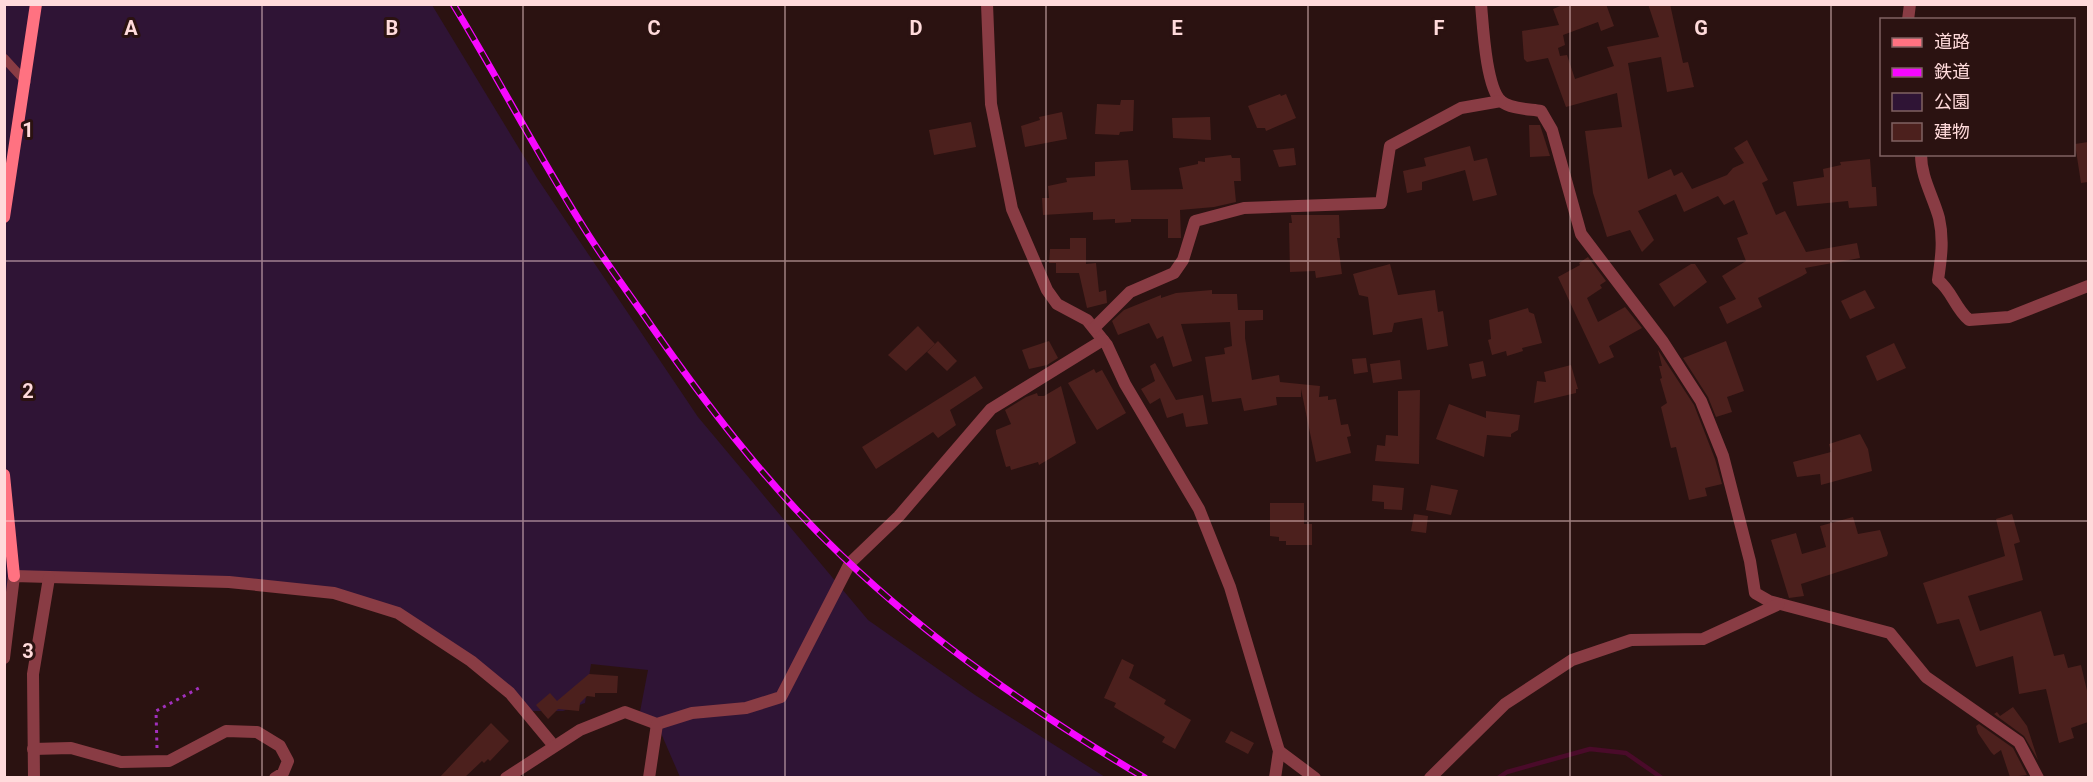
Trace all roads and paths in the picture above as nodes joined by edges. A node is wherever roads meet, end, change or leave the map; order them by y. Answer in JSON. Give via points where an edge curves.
{"nodes":[{"id":1,"x":36,"y":4,"type":"edge"},
{"id":2,"x":987,"y":4,"type":"edge"},
{"id":3,"x":1481,"y":4,"type":"edge"},
{"id":4,"x":4,"y":58,"type":"edge"},
{"id":5,"x":26,"y":82,"type":"junction"},
{"id":6,"x":1501,"y":101,"type":"junction"},
{"id":7,"x":1921,"y":156,"type":"edge"},
{"id":8,"x":4,"y":217,"type":"edge"},
{"id":9,"x":2088,"y":286,"type":"edge"},
{"id":10,"x":1094,"y":328,"type":"junction"},
{"id":11,"x":1103,"y":340,"type":"junction"},
{"id":12,"x":4,"y":475,"type":"edge"},
{"id":13,"x":14,"y":576,"type":"junction"},
{"id":14,"x":49,"y":578,"type":"junction"},
{"id":15,"x":1779,"y":604,"type":"junction"},
{"id":16,"x":6,"y":639,"type":"edge"},
{"id":17,"x":4,"y":658,"type":"edge"},
{"id":18,"x":199,"y":688,"type":"dead end"},
{"id":19,"x":657,"y":724,"type":"junction"},
{"id":20,"x":554,"y":746,"type":"junction"},
{"id":21,"x":33,"y":749,"type":"junction"},
{"id":22,"x":1279,"y":751,"type":"junction"},
{"id":23,"x":154,"y":761,"type":"junction"},
{"id":24,"x":33,"y":777,"type":"edge"},
{"id":25,"x":275,"y":777,"type":"edge"},
{"id":26,"x":506,"y":777,"type":"edge"},
{"id":27,"x":649,"y":777,"type":"edge"},
{"id":28,"x":1275,"y":777,"type":"edge"},
{"id":29,"x":1315,"y":777,"type":"edge"},
{"id":30,"x":1430,"y":777,"type":"edge"},
{"id":31,"x":2038,"y":777,"type":"edge"}],
"edges":[{"from":1,"to":5,"type":"street"},
{"from":2,"to":10,"type":"street","via":[[991,104],[1012,209],[1052,297]]},
{"from":3,"to":6,"type":"street","via":[[1485,61]]},
{"from":4,"to":5,"type":"lane"},
{"from":5,"to":8,"type":"street"},
{"from":6,"to":10,"type":"street","via":[[1461,108],[1390,146],[1381,203],[1244,207],[1195,221],[1184,260],[1174,273],[1130,292]]},
{"from":6,"to":15,"type":"street","via":[[1542,111],[1552,129],[1581,234],[1663,342],[1701,401],[1723,456],[1755,593]]},
{"from":7,"to":9,"type":"street","via":[[1921,172],[1938,218],[1943,247],[1938,280],[1947,286],[1959,311],[1969,320],[2009,317]]},
{"from":10,"to":11,"type":"street"},
{"from":11,"to":19,"type":"street","via":[[991,409],[899,516],[850,563],[781,697],[746,708],[692,713]]},
{"from":11,"to":22,"type":"street","via":[[1199,509],[1230,586]]},
{"from":12,"to":13,"type":"street"},
{"from":13,"to":14,"type":"street"},
{"from":13,"to":16,"type":"street"},
{"from":14,"to":20,"type":"street","via":[[229,582],[334,593],[398,614],[471,661],[510,693]]},
{"from":14,"to":21,"type":"street","via":[[33,674]]},
{"from":15,"to":30,"type":"street","via":[[1703,639],[1631,640],[1572,660],[1505,704]]},
{"from":15,"to":31,"type":"street","via":[[1890,633],[1926,677],[2019,742]]},
{"from":16,"to":17,"type":"street"},
{"from":18,"to":23,"type":"path","via":[[156,711],[159,741]]},
{"from":19,"to":20,"type":"street","via":[[625,712],[580,730]]},
{"from":19,"to":27,"type":"street"},
{"from":20,"to":26,"type":"street"},
{"from":21,"to":23,"type":"street","via":[[71,748],[121,762]]},
{"from":21,"to":24,"type":"street"},
{"from":22,"to":28,"type":"street"},
{"from":22,"to":29,"type":"street"},
{"from":23,"to":25,"type":"street","via":[[169,760],[226,731],[257,732],[280,746],[288,761],[283,773]]}]}
